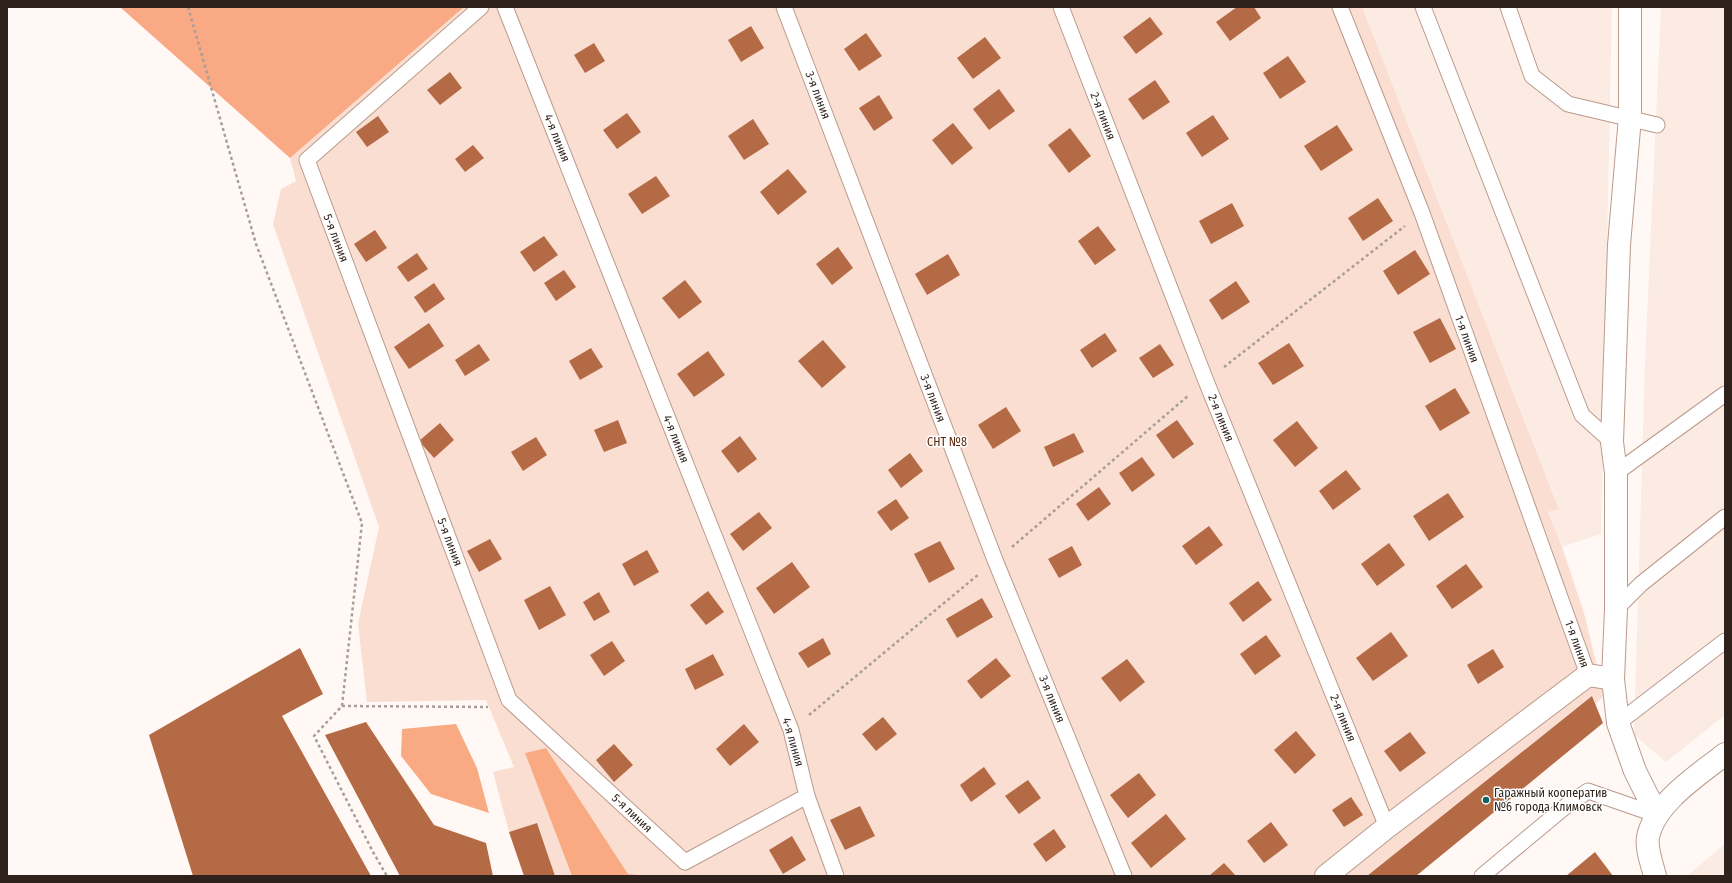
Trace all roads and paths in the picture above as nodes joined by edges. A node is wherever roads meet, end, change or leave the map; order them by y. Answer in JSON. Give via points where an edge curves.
{"nodes":[{"id":1,"x":188,"y":7,"type":"edge"},
{"id":2,"x":481,"y":7,"type":"edge"},
{"id":3,"x":504,"y":7,"type":"edge"},
{"id":4,"x":784,"y":7,"type":"edge"},
{"id":5,"x":1061,"y":7,"type":"edge"},
{"id":6,"x":1340,"y":7,"type":"edge"},
{"id":7,"x":1424,"y":7,"type":"edge"},
{"id":8,"x":1508,"y":7,"type":"edge"},
{"id":9,"x":1630,"y":7,"type":"edge"},
{"id":10,"x":1630,"y":117,"type":"junction"},
{"id":11,"x":1657,"y":125,"type":"dead end"},
{"id":12,"x":1422,"y":213,"type":"junction"},
{"id":13,"x":1206,"y":381,"type":"junction"},
{"id":14,"x":1725,"y":394,"type":"edge"},
{"id":15,"x":1612,"y":442,"type":"junction"},
{"id":16,"x":1616,"y":473,"type":"junction"},
{"id":17,"x":1725,"y":517,"type":"edge"},
{"id":18,"x":995,"y":560,"type":"junction"},
{"id":19,"x":1616,"y":609,"type":"junction"},
{"id":20,"x":1725,"y":641,"type":"edge"},
{"id":21,"x":1588,"y":674,"type":"junction"},
{"id":22,"x":1613,"y":679,"type":"junction"},
{"id":23,"x":509,"y":700,"type":"junction"},
{"id":24,"x":342,"y":706,"type":"junction"},
{"id":25,"x":1618,"y":723,"type":"junction"},
{"id":26,"x":791,"y":730,"type":"junction"},
{"id":27,"x":1725,"y":754,"type":"edge"},
{"id":28,"x":807,"y":796,"type":"junction"},
{"id":29,"x":1657,"y":815,"type":"junction"},
{"id":30,"x":1387,"y":826,"type":"junction"},
{"id":31,"x":387,"y":876,"type":"edge"},
{"id":32,"x":836,"y":876,"type":"edge"},
{"id":33,"x":1124,"y":876,"type":"edge"},
{"id":34,"x":1326,"y":876,"type":"edge"},
{"id":35,"x":1482,"y":876,"type":"edge"},
{"id":36,"x":1655,"y":876,"type":"edge"}],
"edges":[{"from":1,"to":24,"type":"path","via":[[256,244],[362,523]]},
{"from":2,"to":23,"type":"lane","name":"5-я линия","via":[[307,160]]},
{"from":3,"to":26,"type":"lane","name":"4-я линия"},
{"from":4,"to":18,"type":"lane","name":"3-я линия"},
{"from":5,"to":13,"type":"lane","name":"2-я линия"},
{"from":6,"to":12,"type":"lane","name":"1-я линия"},
{"from":7,"to":15,"type":"lane","via":[[1582,415]]},
{"from":8,"to":10,"type":"lane","via":[[1532,76],[1568,104]]},
{"from":9,"to":10,"type":"street"},
{"from":10,"to":11,"type":"lane"},
{"from":10,"to":15,"type":"street","via":[[1619,246]]},
{"from":12,"to":13,"type":"path"},
{"from":12,"to":21,"type":"lane","name":"1-я линия"},
{"from":13,"to":18,"type":"path"},
{"from":13,"to":30,"type":"lane","name":"2-я линия"},
{"from":14,"to":16,"type":"lane"},
{"from":15,"to":16,"type":"street"},
{"from":16,"to":19,"type":"street"},
{"from":17,"to":19,"type":"lane","via":[[1641,584]]},
{"from":18,"to":26,"type":"path"},
{"from":18,"to":33,"type":"lane","name":"3-я линия"},
{"from":19,"to":22,"type":"street"},
{"from":20,"to":25,"type":"lane"},
{"from":21,"to":22,"type":"street"},
{"from":21,"to":30,"type":"street"},
{"from":22,"to":25,"type":"street"},
{"from":23,"to":24,"type":"path","via":[[488,707]]},
{"from":23,"to":28,"type":"lane","name":"5-я линия","via":[[685,862]]},
{"from":24,"to":31,"type":"path","via":[[314,736]]},
{"from":25,"to":29,"type":"street","via":[[1635,771]]},
{"from":26,"to":28,"type":"lane","name":"4-я линия"},
{"from":27,"to":29,"type":"street","via":[[1677,793]]},
{"from":28,"to":32,"type":"lane","name":"4-я линия"},
{"from":29,"to":35,"type":"lane","via":[[1588,791],[1566,806]]},
{"from":29,"to":36,"type":"street","via":[[1648,837]]},
{"from":30,"to":34,"type":"street"}]}
